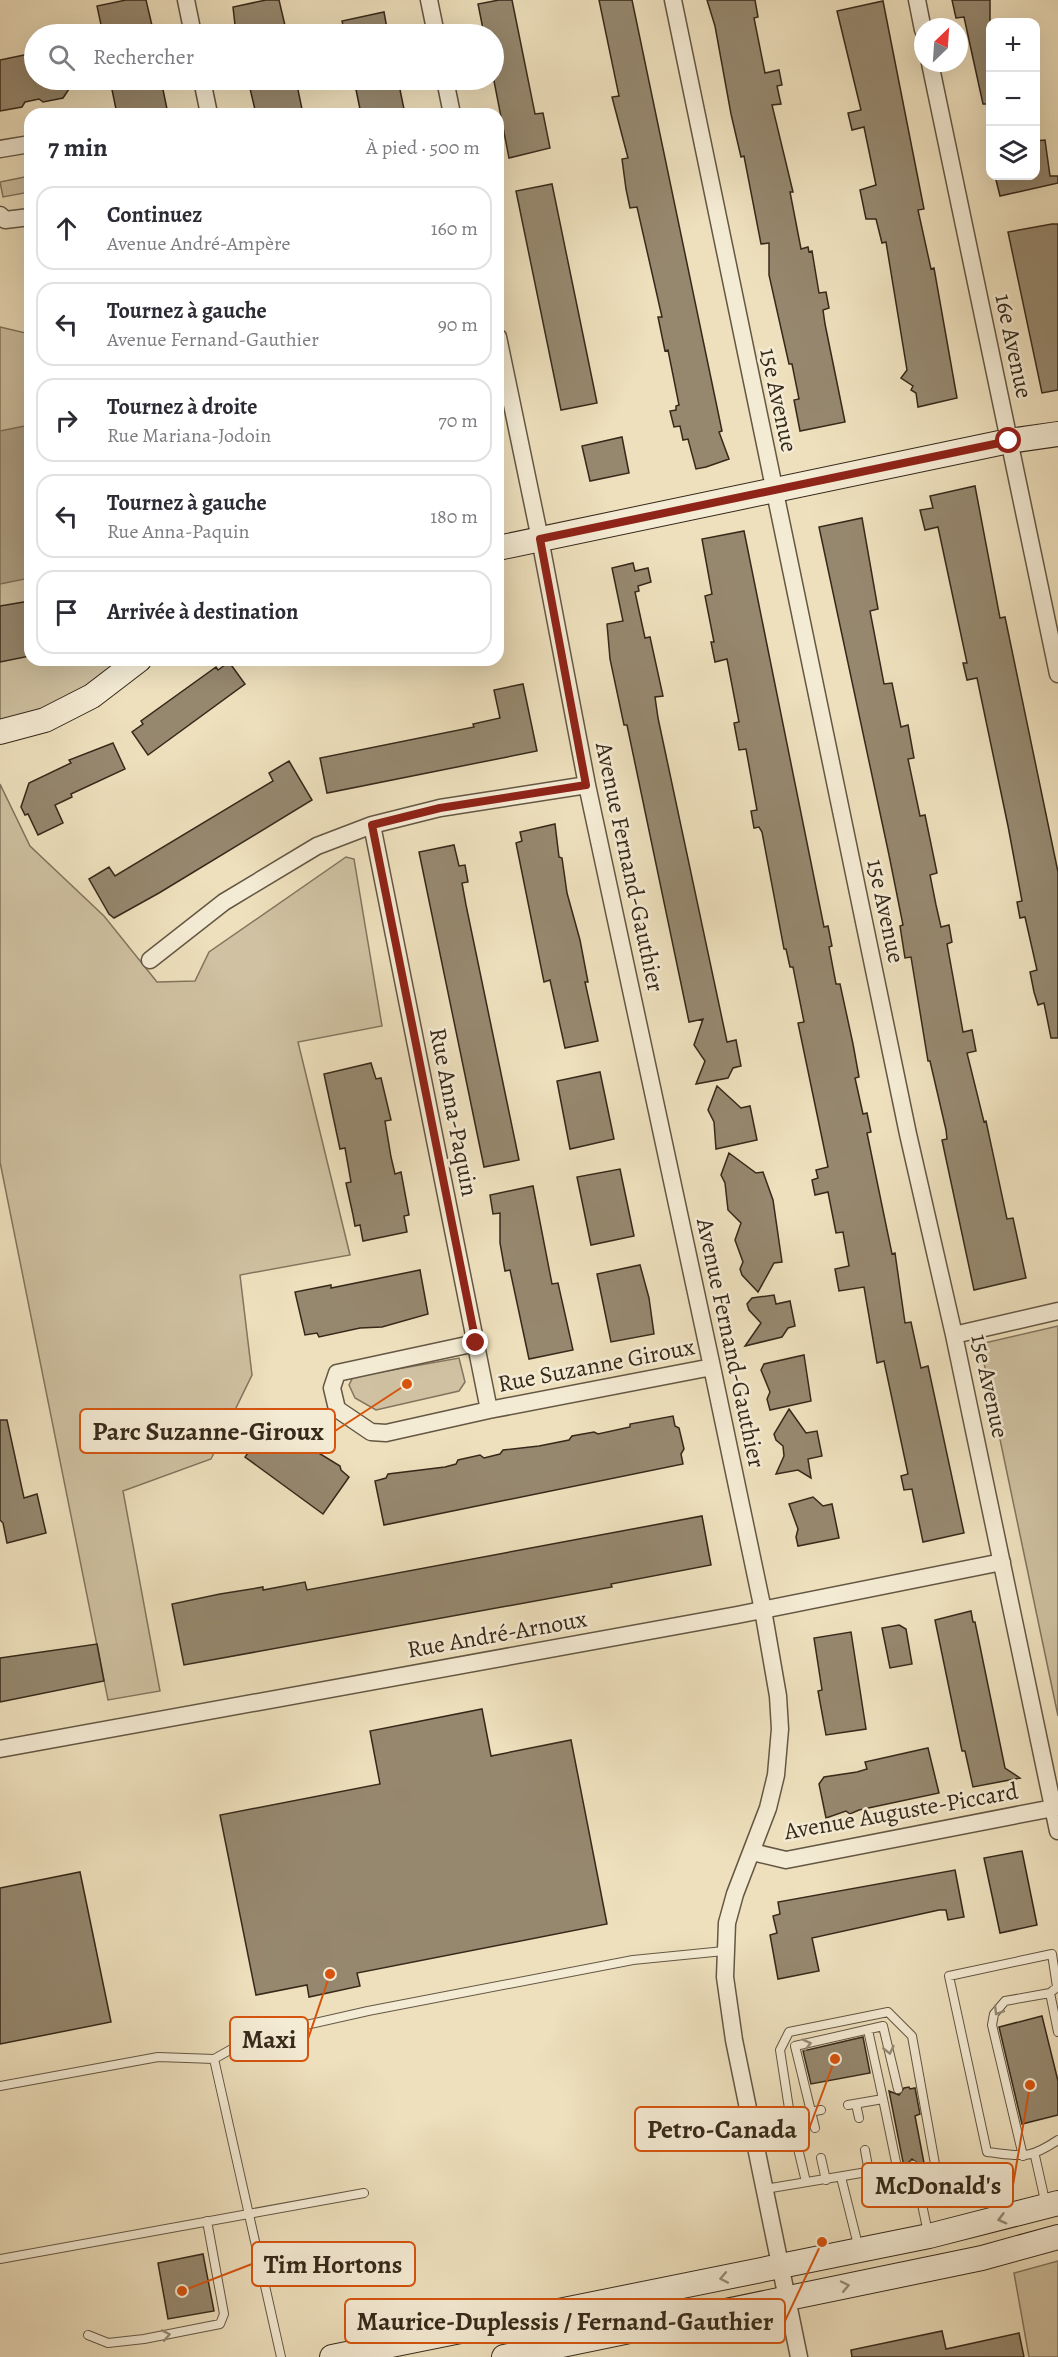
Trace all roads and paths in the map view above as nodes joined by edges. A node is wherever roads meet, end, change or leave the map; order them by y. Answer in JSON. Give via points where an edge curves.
{"nodes":[{"id":1,"x":186,"y":0,"type":"edge"},
{"id":2,"x":429,"y":0,"type":"edge"},
{"id":3,"x":673,"y":0,"type":"edge"},
{"id":4,"x":917,"y":0,"type":"edge"},
{"id":5,"x":921,"y":18,"type":"edge"},
{"id":6,"x":191,"y":24,"type":"edge"},
{"id":7,"x":434,"y":24,"type":"edge"},
{"id":8,"x":932,"y":72,"type":"edge"},
{"id":9,"x":204,"y":90,"type":"edge"},
{"id":10,"x":447,"y":90,"type":"edge"},
{"id":11,"x":208,"y":108,"type":"edge"},
{"id":12,"x":451,"y":108,"type":"edge"},
{"id":13,"x":24,"y":145,"type":"edge"},
{"id":14,"x":0,"y":149,"type":"edge"},
{"id":15,"x":0,"y":215,"type":"edge"},
{"id":16,"x":24,"y":217,"type":"edge"},
{"id":17,"x":504,"y":366,"type":"edge"},
{"id":18,"x":1058,"y":434,"type":"edge"},
{"id":19,"x":1009,"y":441,"type":"junction"},
{"id":20,"x":773,"y":490,"type":"junction"},
{"id":21,"x":540,"y":539,"type":"junction"},
{"id":22,"x":504,"y":547,"type":"edge"},
{"id":23,"x":131,"y":666,"type":"edge"},
{"id":24,"x":1058,"y":674,"type":"edge"},
{"id":25,"x":0,"y":732,"type":"edge"},
{"id":26,"x":586,"y":785,"type":"junction"},
{"id":27,"x":372,"y":825,"type":"junction"},
{"id":28,"x":150,"y":960,"type":"dead end"},
{"id":29,"x":1058,"y":1311,"type":"edge"},
{"id":30,"x":954,"y":1335,"type":"junction"},
{"id":31,"x":476,"y":1343,"type":"junction"},
{"id":32,"x":712,"y":1368,"type":"junction"},
{"id":33,"x":489,"y":1410,"type":"junction"},
{"id":34,"x":1002,"y":1562,"type":"junction"},
{"id":35,"x":763,"y":1610,"type":"junction"},
{"id":36,"x":0,"y":1749,"type":"edge"},
{"id":37,"x":1056,"y":1808,"type":"edge"},
{"id":38,"x":1058,"y":1831,"type":"edge"},
{"id":39,"x":752,"y":1852,"type":"junction"},
{"id":40,"x":724,"y":1952,"type":"junction"},
{"id":41,"x":1055,"y":1953,"type":"edge"},
{"id":42,"x":1050,"y":1993,"type":"junction"},
{"id":43,"x":868,"y":2030,"type":"junction"},
{"id":44,"x":1058,"y":2032,"type":"edge"},
{"id":45,"x":214,"y":2059,"type":"junction"},
{"id":46,"x":0,"y":2086,"type":"edge"},
{"id":47,"x":898,"y":2089,"type":"dead end"},
{"id":48,"x":883,"y":2099,"type":"junction"},
{"id":49,"x":820,"y":2110,"type":"dead end"},
{"id":50,"x":811,"y":2112,"type":"junction"},
{"id":51,"x":790,"y":2115,"type":"junction"},
{"id":52,"x":859,"y":2118,"type":"dead end"},
{"id":53,"x":751,"y":2124,"type":"junction"},
{"id":54,"x":815,"y":2128,"type":"dead end"},
{"id":55,"x":1058,"y":2140,"type":"edge"},
{"id":56,"x":865,"y":2150,"type":"dead end"},
{"id":57,"x":1023,"y":2156,"type":"junction"},
{"id":58,"x":1035,"y":2156,"type":"junction"},
{"id":59,"x":821,"y":2158,"type":"dead end"},
{"id":60,"x":913,"y":2165,"type":"dead end"},
{"id":61,"x":897,"y":2167,"type":"junction"},
{"id":62,"x":869,"y":2172,"type":"junction"},
{"id":63,"x":841,"y":2177,"type":"junction"},
{"id":64,"x":826,"y":2180,"type":"junction"},
{"id":65,"x":806,"y":2182,"type":"junction"},
{"id":66,"x":765,"y":2189,"type":"junction"},
{"id":67,"x":919,"y":2190,"type":"junction"},
{"id":68,"x":364,"y":2193,"type":"dead end"},
{"id":69,"x":1052,"y":2205,"type":"edge"},
{"id":70,"x":249,"y":2214,"type":"junction"},
{"id":71,"x":207,"y":2221,"type":"junction"},
{"id":72,"x":929,"y":2236,"type":"junction"},
{"id":73,"x":1058,"y":2237,"type":"edge"},
{"id":74,"x":859,"y":2250,"type":"junction"},
{"id":75,"x":0,"y":2259,"type":"edge"},
{"id":76,"x":782,"y":2266,"type":"junction"},
{"id":77,"x":787,"y":2298,"type":"junction"},
{"id":78,"x":88,"y":2335,"type":"dead end"},
{"id":79,"x":281,"y":2357,"type":"edge"},
{"id":80,"x":332,"y":2357,"type":"edge"},
{"id":81,"x":504,"y":2357,"type":"edge"},
{"id":82,"x":799,"y":2357,"type":"edge"}],
"edges":[{"from":1,"to":6,"type":"street"},
{"from":2,"to":7,"type":"street"},
{"from":3,"to":20,"type":"street","name":"15e Avenue"},
{"from":4,"to":5,"type":"street"},
{"from":8,"to":19,"type":"street","name":"16e Avenue"},
{"from":9,"to":11,"type":"street"},
{"from":10,"to":12,"type":"street"},
{"from":13,"to":14,"type":"street"},
{"from":15,"to":16,"type":"street","via":[[5,219]]},
{"from":17,"to":21,"type":"street","name":"Avenue Fernand-Gauthier"},
{"from":18,"to":19,"type":"street"},
{"from":19,"to":20,"type":"street"},
{"from":19,"to":24,"type":"street","name":"16e Avenue"},
{"from":20,"to":21,"type":"street"},
{"from":20,"to":30,"type":"street","name":"15e Avenue"},
{"from":21,"to":22,"type":"street"},
{"from":21,"to":26,"type":"street","name":"Avenue Fernand-Gauthier"},
{"from":23,"to":25,"type":"street","via":[[92,696],[45,720]]},
{"from":26,"to":27,"type":"street","via":[[440,808]]},
{"from":26,"to":32,"type":"street","name":"Avenue Fernand-Gauthier"},
{"from":27,"to":28,"type":"street","via":[[317,846],[224,902]]},
{"from":27,"to":31,"type":"street","name":"Rue Anna-Paquin"},
{"from":29,"to":30,"type":"street"},
{"from":30,"to":34,"type":"street","name":"15e Avenue"},
{"from":31,"to":33,"type":"street","name":"Rue Anna-Paquin"},
{"from":31,"to":33,"type":"street","name":"Rue Suzanne Giroux","via":[[337,1372],[333,1398],[337,1409],[364,1428],[380,1433]]},
{"from":32,"to":33,"type":"street","name":"Rue Suzanne Giroux"},
{"from":32,"to":35,"type":"street","name":"Avenue Fernand-Gauthier"},
{"from":34,"to":35,"type":"street","name":"Rue André-Arnoux"},
{"from":34,"to":37,"type":"street","name":"15e Avenue"},
{"from":35,"to":36,"type":"street","name":"Rue André-Arnoux"},
{"from":35,"to":39,"type":"street","name":"Avenue Fernand-Gauthier","via":[[778,1696],[779,1752],[768,1808]]},
{"from":37,"to":38,"type":"street","name":"15e Avenue"},
{"from":37,"to":39,"type":"street","name":"Avenue Auguste-Piccard","via":[[786,1860]]},
{"from":39,"to":40,"type":"street","name":"Avenue Fernand-Gauthier","via":[[735,1894]]},
{"from":40,"to":45,"type":"lane","via":[[613,1963],[368,2011],[254,2037]]},
{"from":40,"to":53,"type":"street","name":"Avenue Fernand-Gauthier","via":[[728,2009]]},
{"from":41,"to":42,"type":"lane","via":[[1057,1987]]},
{"from":41,"to":57,"type":"lane","via":[[949,1976],[987,2152]]},
{"from":42,"to":44,"type":"lane"},
{"from":42,"to":57,"type":"lane","one_way":true,"via":[[1005,2001],[994,2014],[992,2025]]},
{"from":43,"to":47,"type":"lane","one_way":true,"via":[[883,2026]]},
{"from":43,"to":48,"type":"lane"},
{"from":50,"to":43,"type":"lane","one_way":true,"via":[[795,2046]]},
{"from":45,"to":46,"type":"lane","via":[[158,2057]]},
{"from":45,"to":70,"type":"lane"},
{"from":48,"to":52,"type":"lane","via":[[852,2104]]},
{"from":48,"to":61,"type":"lane"},
{"from":49,"to":50,"type":"lane"},
{"from":50,"to":51,"type":"lane"},
{"from":50,"to":54,"type":"lane"},
{"from":51,"to":53,"type":"lane"},
{"from":51,"to":65,"type":"lane"},
{"from":51,"to":67,"type":"lane","via":[[780,2050],[789,2032],[888,2012],[912,2036],[937,2175]]},
{"from":53,"to":66,"type":"street","name":"Avenue Fernand-Gauthier"},
{"from":55,"to":58,"type":"lane"},
{"from":56,"to":62,"type":"lane"},
{"from":57,"to":58,"type":"lane"},
{"from":58,"to":69,"type":"lane"},
{"from":59,"to":64,"type":"lane"},
{"from":60,"to":67,"type":"lane"},
{"from":61,"to":62,"type":"lane"},
{"from":61,"to":67,"type":"lane","via":[[902,2184]]},
{"from":62,"to":63,"type":"lane"},
{"from":63,"to":64,"type":"lane"},
{"from":63,"to":74,"type":"lane"},
{"from":64,"to":65,"type":"lane"},
{"from":65,"to":66,"type":"lane"},
{"from":66,"to":76,"type":"street","name":"Avenue Fernand-Gauthier"},
{"from":67,"to":72,"type":"lane"},
{"from":68,"to":70,"type":"lane"},
{"from":69,"to":72,"type":"street","one_way":true},
{"from":70,"to":71,"type":"lane"},
{"from":70,"to":79,"type":"lane"},
{"from":71,"to":75,"type":"lane"},
{"from":78,"to":71,"type":"lane","one_way":true,"via":[[108,2343],[220,2324],[224,2314]]},
{"from":72,"to":74,"type":"street"},
{"from":77,"to":73,"type":"street","one_way":true,"via":[[982,2258]]},
{"from":74,"to":76,"type":"street"},
{"from":76,"to":77,"type":"street","name":"Avenue Fernand-Gauthier"},
{"from":76,"to":80,"type":"street","one_way":true},
{"from":77,"to":81,"type":"street"},
{"from":77,"to":82,"type":"street","name":"Avenue Fernand-Gauthier"}]}
